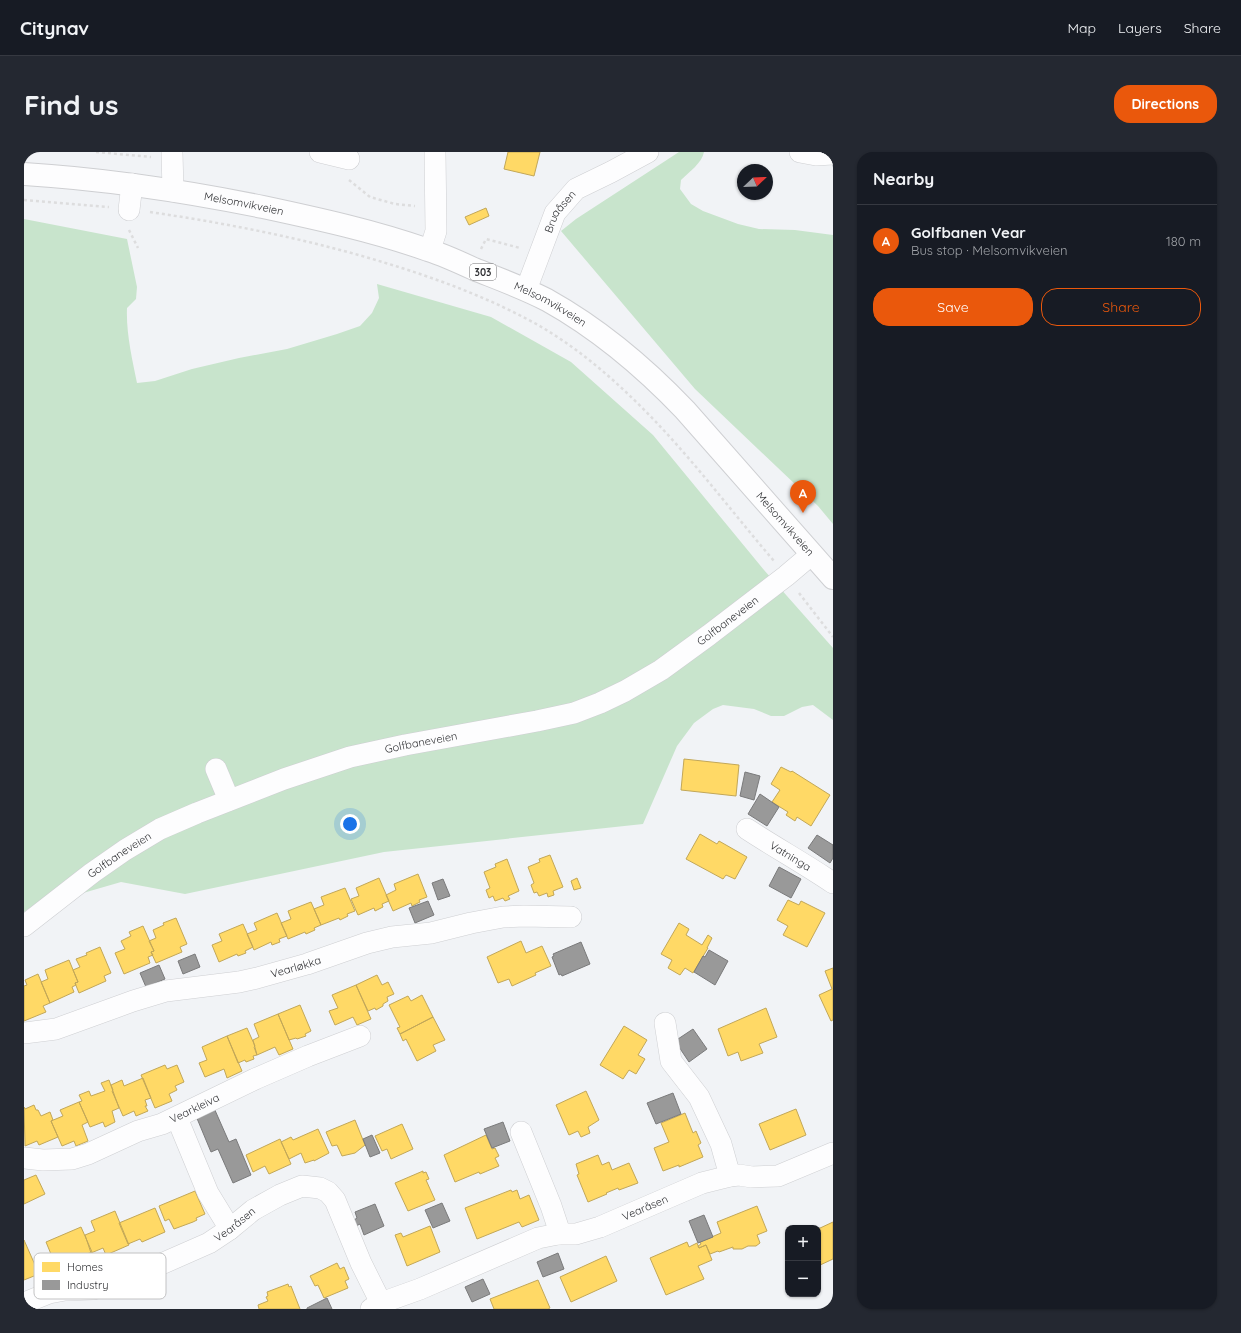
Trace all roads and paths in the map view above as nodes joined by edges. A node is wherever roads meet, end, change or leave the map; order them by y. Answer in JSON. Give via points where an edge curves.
{"nodes":[{"id":1,"x":96,"y":152,"type":"edge"},
{"id":2,"x":320,"y":152,"type":"edge"},
{"id":3,"x":435,"y":152,"type":"edge"},
{"id":4,"x":648,"y":152,"type":"edge"},
{"id":5,"x":800,"y":152,"type":"edge"},
{"id":6,"x":833,"y":154,"type":"edge"},
{"id":7,"x":172,"y":156,"type":"edge"},
{"id":8,"x":349,"y":159,"type":"joint"},
{"id":9,"x":24,"y":174,"type":"edge"},
{"id":10,"x":132,"y":184,"type":"junction"},
{"id":11,"x":173,"y":191,"type":"junction"},
{"id":12,"x":24,"y":200,"type":"edge"},
{"id":13,"x":436,"y":206,"type":"junction"},
{"id":14,"x":129,"y":210,"type":"junction"},
{"id":15,"x":430,"y":250,"type":"junction"},
{"id":16,"x":481,"y":251,"type":"dead end"},
{"id":17,"x":539,"y":254,"type":"junction"},
{"id":18,"x":526,"y":290,"type":"junction"},
{"id":19,"x":812,"y":554,"type":"junction"},
{"id":20,"x":786,"y":576,"type":"junction"},
{"id":21,"x":833,"y":578,"type":"edge"},
{"id":22,"x":833,"y":637,"type":"edge"},
{"id":23,"x":216,"y":768,"type":"dead end"},
{"id":24,"x":229,"y":800,"type":"junction"},
{"id":25,"x":747,"y":829,"type":"dead end"},
{"id":26,"x":833,"y":883,"type":"edge"},
{"id":27,"x":571,"y":917,"type":"dead end"},
{"id":28,"x":24,"y":926,"type":"edge"},
{"id":29,"x":665,"y":1023,"type":"dead end"},
{"id":30,"x":24,"y":1033,"type":"edge"},
{"id":31,"x":360,"y":1036,"type":"dead end"},
{"id":32,"x":177,"y":1118,"type":"junction"},
{"id":33,"x":521,"y":1132,"type":"dead end"},
{"id":34,"x":833,"y":1153,"type":"edge"},
{"id":35,"x":24,"y":1158,"type":"edge"},
{"id":36,"x":730,"y":1176,"type":"junction"},
{"id":37,"x":230,"y":1229,"type":"junction"},
{"id":38,"x":558,"y":1234,"type":"junction"},
{"id":39,"x":166,"y":1261,"type":"edge"},
{"id":40,"x":35,"y":1299,"type":"edge"},
{"id":41,"x":24,"y":1303,"type":"edge"},
{"id":42,"x":376,"y":1306,"type":"edge"}],
"edges":[{"from":1,"to":7,"type":"path"},
{"from":2,"to":8,"type":"street"},
{"from":3,"to":13,"type":"street"},
{"from":4,"to":17,"type":"street","name":"Bruaåsen","via":[[576,189],[555,213]]},
{"from":5,"to":6,"type":"street","via":[[816,155]]},
{"from":7,"to":11,"type":"street"},
{"from":8,"to":13,"type":"path","via":[[349,179],[370,197],[395,204]]},
{"from":9,"to":10,"type":"main road","name":"Melsomvikveien","number":"303"},
{"from":10,"to":11,"type":"main road","name":"Melsomvikveien","number":"303"},
{"from":10,"to":14,"type":"street"},
{"from":11,"to":15,"type":"main road","name":"Melsomvikveien","number":"303","via":[[296,214]]},
{"from":12,"to":14,"type":"path"},
{"from":13,"to":15,"type":"street","via":[[436,231]]},
{"from":14,"to":20,"type":"path","via":[[213,222],[338,249],[436,279],[539,326],[599,368],[655,420]]},
{"from":15,"to":18,"type":"main road","name":"Melsomvikveien","number":"303"},
{"from":16,"to":17,"type":"path","via":[[486,239]]},
{"from":17,"to":18,"type":"street","name":"Bruaåsen"},
{"from":18,"to":19,"type":"main road","name":"Melsomvikveien","number":"303","via":[[548,300],[606,338],[661,384]]},
{"from":19,"to":20,"type":"street","name":"Golfbaneveien"},
{"from":19,"to":21,"type":"main road","name":"Melsomvikveien","number":"303"},
{"from":20,"to":22,"type":"path"},
{"from":20,"to":24,"type":"street","name":"Golfbaneveien","via":[[661,670],[626,692],[600,703],[537,721],[350,757]]},
{"from":23,"to":24,"type":"street"},
{"from":24,"to":28,"type":"street","name":"Golfbaneveien","via":[[160,829],[125,850]]},
{"from":25,"to":26,"type":"street","name":"Vatninga"},
{"from":27,"to":30,"type":"street","name":"Vearløkka","via":[[503,917],[431,933],[385,938],[257,978],[166,991],[56,1029]]},
{"from":29,"to":36,"type":"street","via":[[671,1061],[699,1097],[721,1144]]},
{"from":31,"to":32,"type":"street","name":"Vearkleiva","via":[[254,1079]]},
{"from":32,"to":35,"type":"street","name":"Vearkleiva","via":[[138,1131],[72,1159]]},
{"from":32,"to":37,"type":"street","via":[[208,1193]]},
{"from":33,"to":38,"type":"street","via":[[551,1206]]},
{"from":34,"to":36,"type":"street","name":"Vearåsen","via":[[778,1176]]},
{"from":36,"to":38,"type":"street","name":"Vearåsen","via":[[702,1183],[600,1227],[576,1234]]},
{"from":37,"to":39,"type":"street","name":"Vearåsen","via":[[208,1243]]},
{"from":37,"to":42,"type":"street","name":"Vearåsen","via":[[253,1210],[280,1194],[302,1186],[320,1188],[328,1192],[335,1200]]},
{"from":38,"to":42,"type":"street","name":"Vearåsen","via":[[538,1238]]},
{"from":40,"to":41,"type":"street","name":"Vearåsen"}]}
